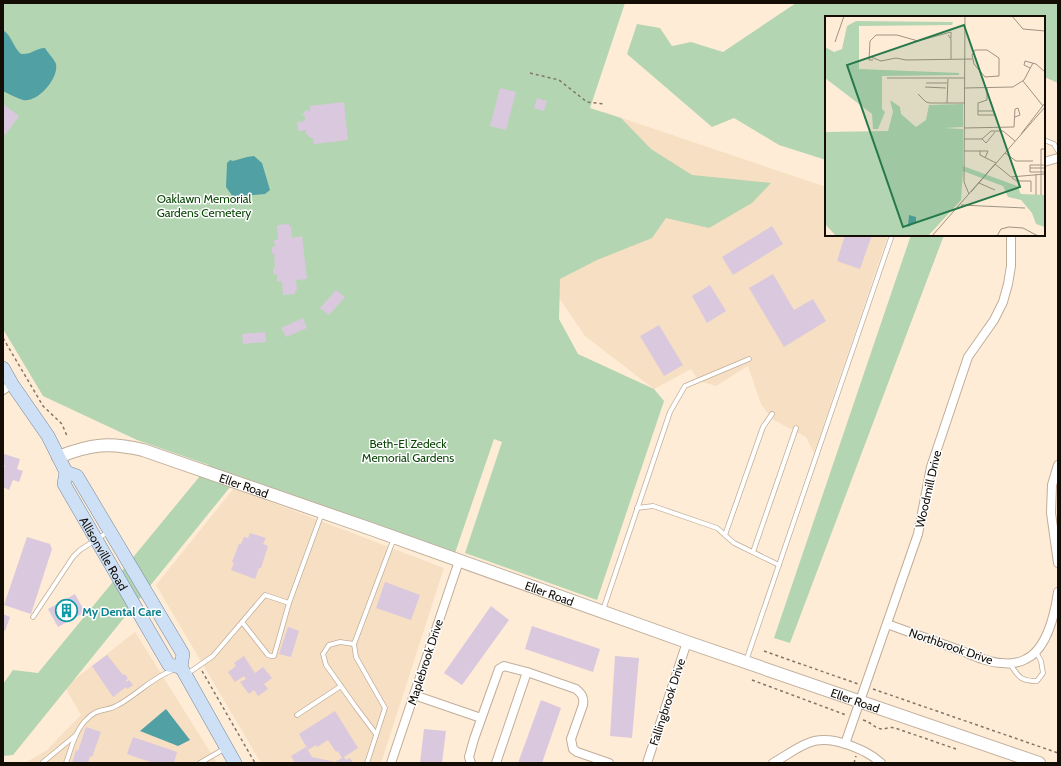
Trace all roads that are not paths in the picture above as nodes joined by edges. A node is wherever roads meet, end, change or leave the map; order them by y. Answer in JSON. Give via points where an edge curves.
{"nodes":[{"id":1,"x":1045,"y":140,"type":"edge"},
{"id":2,"x":1058,"y":151,"type":"edge"},
{"id":3,"x":1058,"y":158,"type":"edge"},
{"id":4,"x":1045,"y":162,"type":"edge"},
{"id":5,"x":892,"y":236,"type":"edge"},
{"id":6,"x":1011,"y":236,"type":"edge"},
{"id":7,"x":750,"y":359,"type":"dead end"},
{"id":8,"x":3,"y":368,"type":"edge"},
{"id":9,"x":7,"y":387,"type":"edge"},
{"id":10,"x":772,"y":414,"type":"dead end"},
{"id":11,"x":796,"y":428,"type":"dead end"},
{"id":12,"x":58,"y":457,"type":"junction"},
{"id":13,"x":1058,"y":465,"type":"edge"},
{"id":14,"x":66,"y":472,"type":"junction"},
{"id":15,"x":637,"y":508,"type":"junction"},
{"id":16,"x":322,"y":512,"type":"junction"},
{"id":17,"x":110,"y":531,"type":"junction"},
{"id":18,"x":725,"y":535,"type":"junction"},
{"id":19,"x":394,"y":538,"type":"junction"},
{"id":20,"x":97,"y":539,"type":"junction"},
{"id":21,"x":753,"y":552,"type":"junction"},
{"id":22,"x":459,"y":560,"type":"junction"},
{"id":23,"x":1058,"y":563,"type":"edge"},
{"id":24,"x":779,"y":565,"type":"junction"},
{"id":25,"x":1058,"y":592,"type":"edge"},
{"id":26,"x":289,"y":603,"type":"junction"},
{"id":27,"x":603,"y":612,"type":"junction"},
{"id":28,"x":34,"y":617,"type":"dead end"},
{"id":29,"x":242,"y":622,"type":"junction"},
{"id":30,"x":887,"y":624,"type":"junction"},
{"id":31,"x":687,"y":642,"type":"junction"},
{"id":32,"x":354,"y":644,"type":"junction"},
{"id":33,"x":1036,"y":651,"type":"junction"},
{"id":34,"x":746,"y":662,"type":"junction"},
{"id":35,"x":1009,"y":663,"type":"junction"},
{"id":36,"x":183,"y":671,"type":"junction"},
{"id":37,"x":527,"y":672,"type":"junction"},
{"id":38,"x":341,"y":686,"type":"junction"},
{"id":39,"x":414,"y":695,"type":"junction"},
{"id":40,"x":860,"y":702,"type":"junction"},
{"id":41,"x":297,"y":714,"type":"dead end"},
{"id":42,"x":481,"y":718,"type":"junction"},
{"id":43,"x":76,"y":734,"type":"junction"},
{"id":44,"x":376,"y":734,"type":"junction"},
{"id":45,"x":845,"y":744,"type":"junction"},
{"id":46,"x":226,"y":748,"type":"junction"},
{"id":47,"x":42,"y":763,"type":"edge"},
{"id":48,"x":66,"y":763,"type":"edge"},
{"id":49,"x":200,"y":763,"type":"edge"},
{"id":50,"x":235,"y":763,"type":"edge"},
{"id":51,"x":366,"y":763,"type":"edge"},
{"id":52,"x":391,"y":763,"type":"edge"},
{"id":53,"x":471,"y":763,"type":"edge"},
{"id":54,"x":496,"y":763,"type":"edge"},
{"id":55,"x":609,"y":763,"type":"edge"},
{"id":56,"x":647,"y":763,"type":"edge"},
{"id":57,"x":773,"y":763,"type":"edge"},
{"id":58,"x":881,"y":763,"type":"edge"},
{"id":59,"x":1039,"y":763,"type":"edge"}],
"edges":[{"from":1,"to":2,"type":"lane","via":[[1054,144]]},
{"from":3,"to":4,"type":"street"},
{"from":5,"to":24,"type":"lane"},
{"from":6,"to":30,"type":"street","name":"Woodmill Drive","via":[[1011,266],[1005,296],[994,320],[968,357],[930,467],[918,534]]},
{"from":7,"to":15,"type":"lane","via":[[685,386],[670,412]]},
{"from":8,"to":9,"type":"main road","name":"Allisonville Road"},
{"from":9,"to":12,"type":"main road","name":"Allisonville Road","via":[[48,436]]},
{"from":10,"to":18,"type":"lane","via":[[763,427]]},
{"from":11,"to":21,"type":"lane"},
{"from":12,"to":14,"type":"main road","name":"Allisonville Road"},
{"from":12,"to":16,"type":"street","name":"Eller Road","via":[[94,445],[135,448]]},
{"from":13,"to":23,"type":"street","via":[[1052,485],[1051,513]]},
{"from":14,"to":17,"type":"main road","name":"Allisonville Road","via":[[77,476]]},
{"from":14,"to":20,"type":"main road","name":"Allisonville Road","via":[[64,484]]},
{"from":15,"to":18,"type":"lane","via":[[653,506],[717,528]]},
{"from":15,"to":27,"type":"lane"},
{"from":16,"to":19,"type":"street","name":"Eller Road"},
{"from":16,"to":26,"type":"lane"},
{"from":17,"to":20,"type":"lane"},
{"from":17,"to":36,"type":"main road","name":"Allisonville Road","via":[[182,654]]},
{"from":18,"to":21,"type":"lane","via":[[734,543]]},
{"from":19,"to":22,"type":"street","name":"Eller Road"},
{"from":19,"to":32,"type":"lane"},
{"from":20,"to":28,"type":"lane","via":[[73,557]]},
{"from":20,"to":36,"type":"main road","name":"Allisonville Road","via":[[169,665]]},
{"from":21,"to":24,"type":"lane"},
{"from":22,"to":27,"type":"street","name":"Eller Road"},
{"from":22,"to":39,"type":"street","name":"Maplebrook Drive"},
{"from":24,"to":34,"type":"lane"},
{"from":25,"to":33,"type":"street","via":[[1050,624],[1044,640]]},
{"from":26,"to":29,"type":"lane","via":[[265,595]]},
{"from":26,"to":29,"type":"lane","via":[[274,656],[268,655]]},
{"from":27,"to":31,"type":"street","name":"Eller Road"},
{"from":29,"to":36,"type":"lane","via":[[213,656]]},
{"from":30,"to":35,"type":"street","name":"Northbrook Drive","via":[[976,656]]},
{"from":30,"to":40,"type":"street","name":"Woodmill Drive"},
{"from":31,"to":34,"type":"street","name":"Eller Road"},
{"from":31,"to":56,"type":"street","name":"Fallingbrook Drive"},
{"from":32,"to":38,"type":"lane","via":[[340,642],[330,645],[323,654],[326,665]]},
{"from":32,"to":44,"type":"lane","via":[[356,657],[385,708]]},
{"from":33,"to":35,"type":"street","name":"Northbrook Drive","via":[[1027,659]]},
{"from":33,"to":35,"type":"lane","via":[[1042,661],[1043,673],[1037,681],[1026,681]]},
{"from":34,"to":40,"type":"street","name":"Eller Road"},
{"from":36,"to":43,"type":"lane","via":[[159,676],[117,706],[94,712],[84,721]]},
{"from":36,"to":46,"type":"main road","name":"Allisonville Road"},
{"from":37,"to":42,"type":"street","via":[[501,667]]},
{"from":37,"to":54,"type":"street"},
{"from":37,"to":55,"type":"street","via":[[576,689],[581,694],[584,700],[571,739],[573,749]]},
{"from":38,"to":41,"type":"lane"},
{"from":38,"to":44,"type":"lane"},
{"from":39,"to":42,"type":"street"},
{"from":39,"to":52,"type":"street","name":"Maplebrook Drive"},
{"from":40,"to":45,"type":"street","name":"Woodmill Drive"},
{"from":40,"to":59,"type":"street","name":"Eller Road"},
{"from":42,"to":53,"type":"street","via":[[469,757]]},
{"from":43,"to":47,"type":"lane"},
{"from":43,"to":48,"type":"lane"},
{"from":44,"to":51,"type":"lane"},
{"from":45,"to":57,"type":"street","via":[[833,740],[809,742]]},
{"from":45,"to":58,"type":"street","via":[[865,751]]},
{"from":46,"to":49,"type":"lane"},
{"from":46,"to":50,"type":"main road","name":"Allisonville Road"}]}
